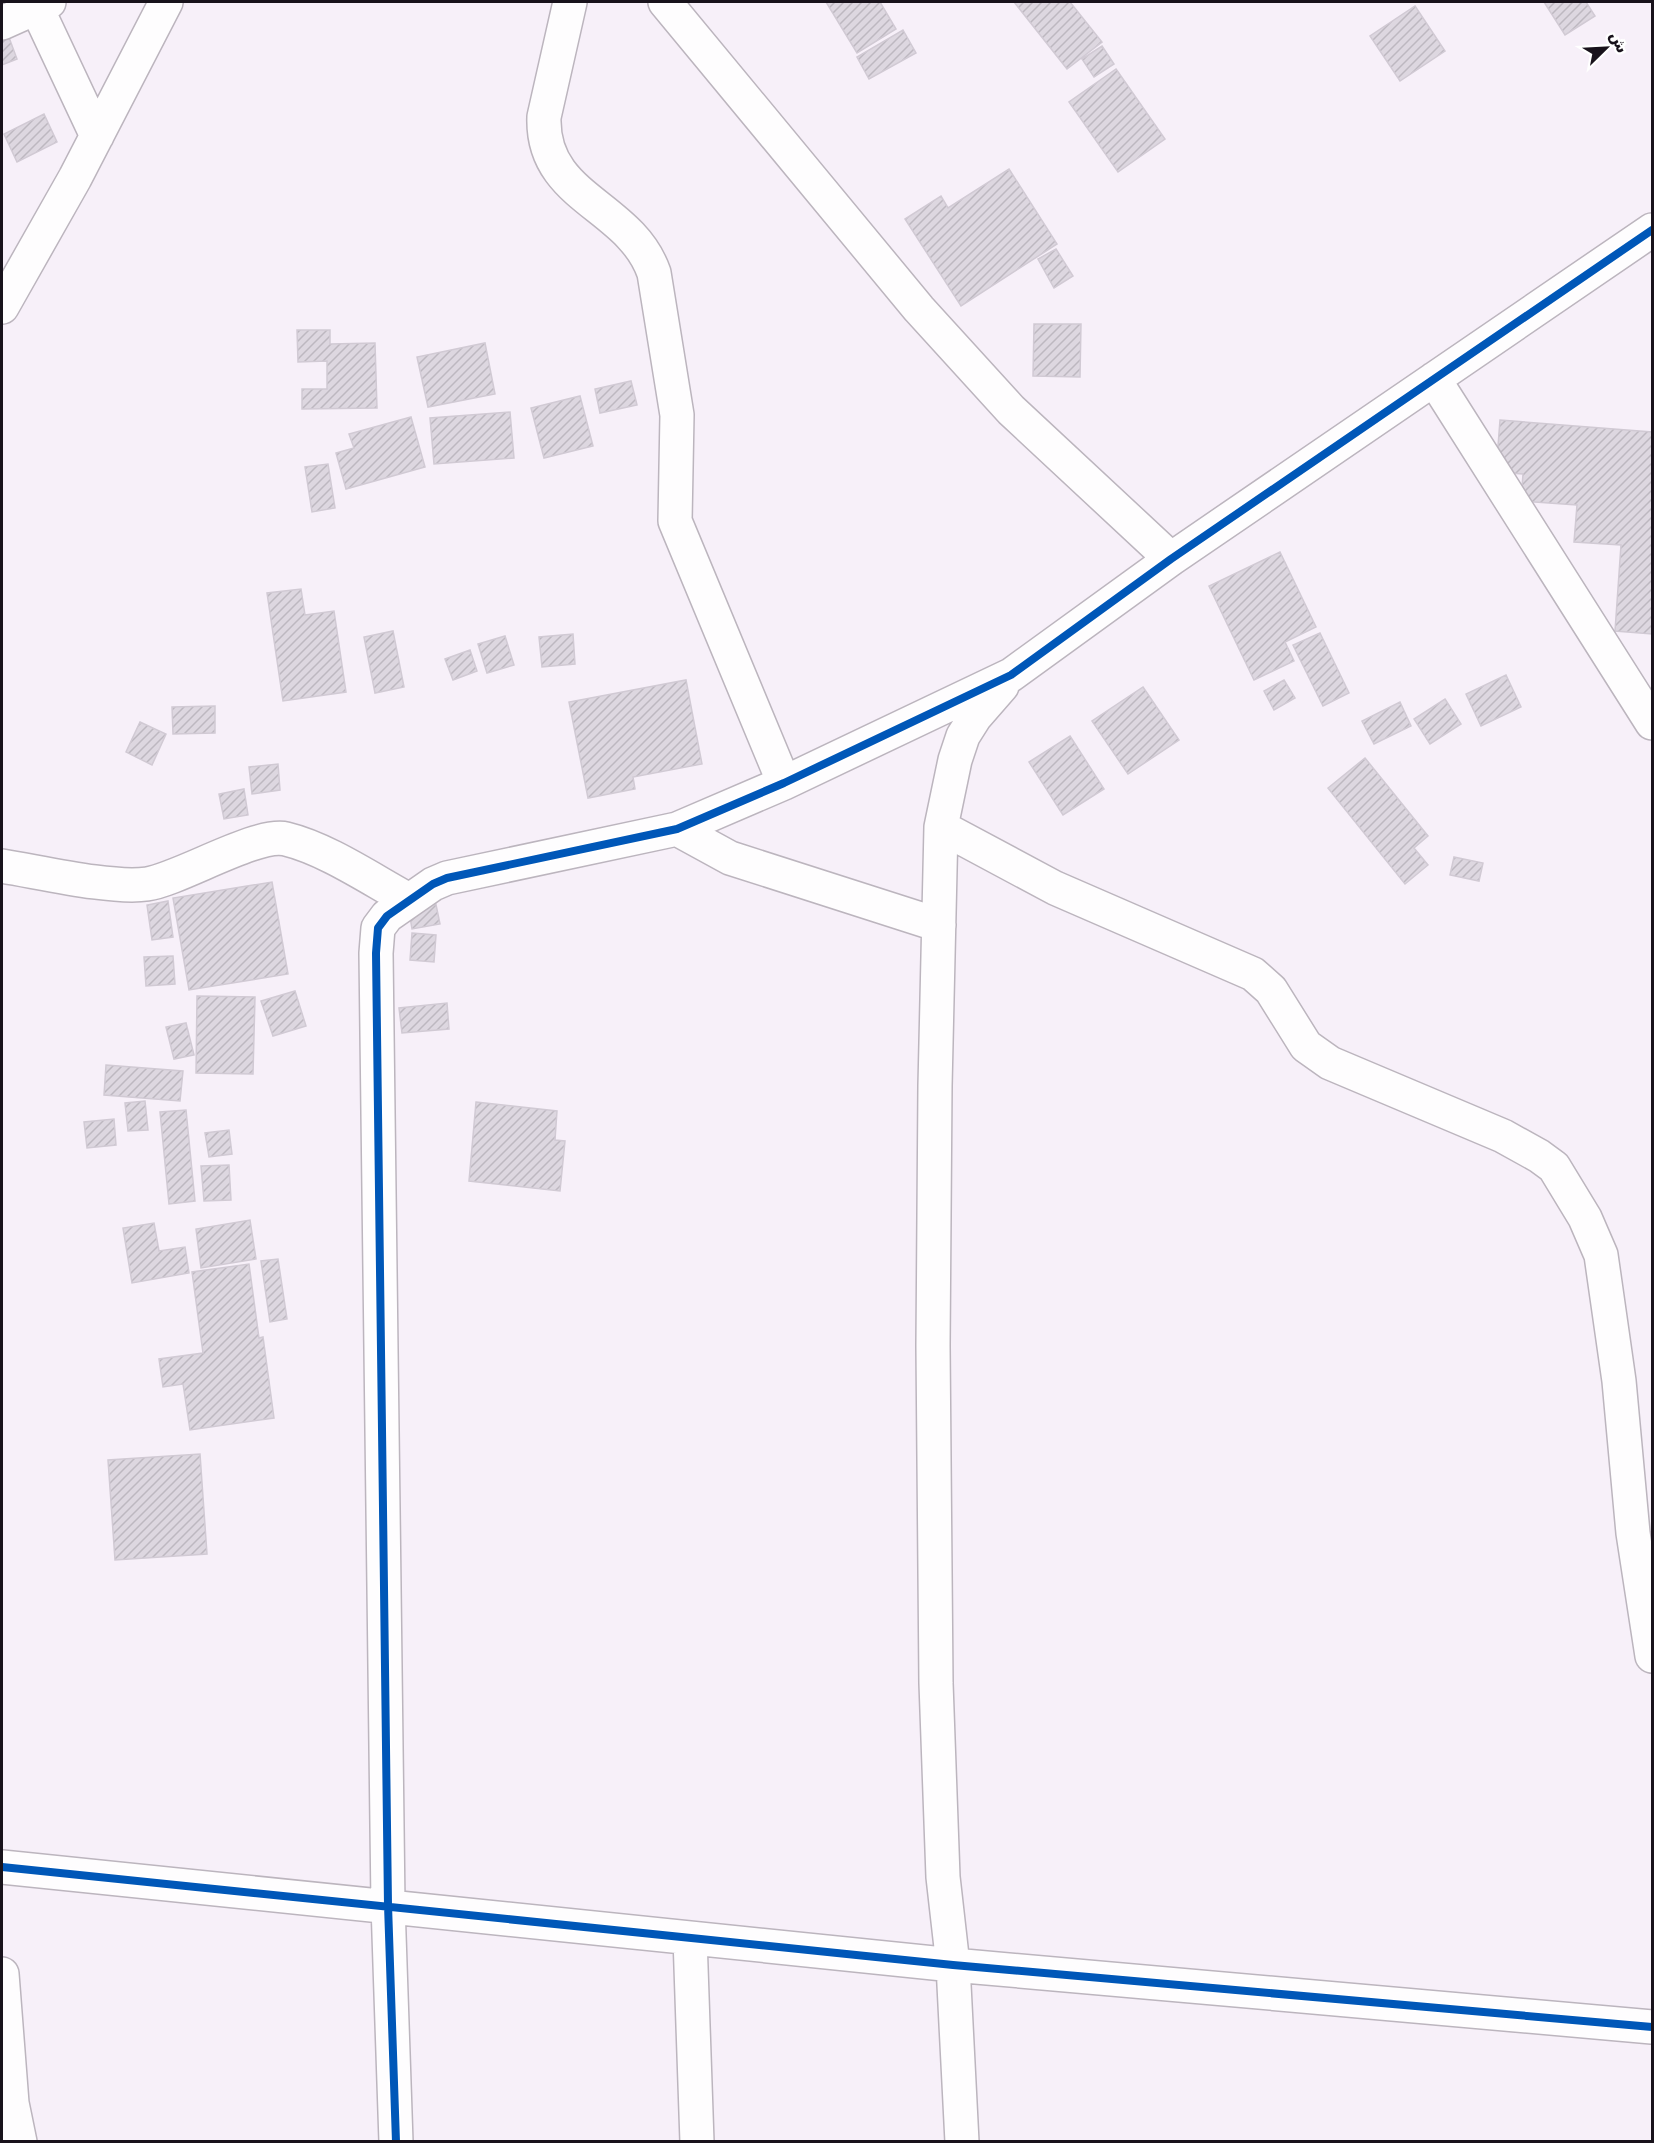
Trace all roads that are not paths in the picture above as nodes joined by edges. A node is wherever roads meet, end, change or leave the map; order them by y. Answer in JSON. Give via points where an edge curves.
{"nodes":[{"id":1,"x":166,"y":2,"type":"edge"},
{"id":2,"x":570,"y":2,"type":"edge"},
{"id":3,"x":665,"y":2,"type":"edge"},
{"id":4,"x":40,"y":3,"type":"edge"},
{"id":5,"x":2,"y":23,"type":"edge"},
{"id":6,"x":97,"y":136,"type":"junction"},
{"id":7,"x":1653,"y":230,"type":"edge"},
{"id":8,"x":2,"y":307,"type":"edge"},
{"id":9,"x":1434,"y":380,"type":"junction"},
{"id":10,"x":1171,"y":559,"type":"junction"},
{"id":11,"x":1011,"y":675,"type":"junction"},
{"id":12,"x":1653,"y":723,"type":"edge"},
{"id":13,"x":784,"y":783,"type":"junction"},
{"id":14,"x":941,"y":827,"type":"junction"},
{"id":15,"x":677,"y":829,"type":"junction"},
{"id":16,"x":2,"y":866,"type":"edge"},
{"id":17,"x":409,"y":900,"type":"junction"},
{"id":18,"x":939,"y":925,"type":"junction"},
{"id":19,"x":1653,"y":1656,"type":"edge"},
{"id":20,"x":2,"y":1867,"type":"edge"},
{"id":21,"x":388,"y":1905,"type":"junction"},
{"id":22,"x":690,"y":1938,"type":"junction"},
{"id":23,"x":953,"y":1965,"type":"junction"},
{"id":24,"x":2,"y":1974,"type":"edge"},
{"id":25,"x":1653,"y":2027,"type":"edge"},
{"id":26,"x":20,"y":2142,"type":"edge"},
{"id":27,"x":396,"y":2142,"type":"edge"},
{"id":28,"x":697,"y":2142,"type":"edge"},
{"id":29,"x":962,"y":2142,"type":"edge"}],
"edges":[{"from":1,"to":6,"type":"street"},
{"from":2,"to":13,"type":"street","via":[[543,117],[543,136],[556,169],[568,184],[624,227],[649,258],[677,415],[675,521]]},
{"from":3,"to":10,"type":"street","via":[[919,309],[1011,410]]},
{"from":4,"to":5,"type":"street"},
{"from":4,"to":6,"type":"street"},
{"from":6,"to":8,"type":"street"},
{"from":7,"to":9,"type":"street"},
{"from":9,"to":10,"type":"street"},
{"from":9,"to":12,"type":"street"},
{"from":10,"to":11,"type":"street"},
{"from":11,"to":13,"type":"street"},
{"from":11,"to":14,"type":"street","via":[[963,736]]},
{"from":13,"to":15,"type":"street"},
{"from":14,"to":18,"type":"street"},
{"from":14,"to":19,"type":"street","via":[[1054,888],[1253,974],[1271,990],[1306,1046],[1330,1063],[1503,1136],[1554,1167],[1585,1218],[1601,1255],[1619,1381],[1633,1533]]},
{"from":15,"to":17,"type":"street","via":[[447,878]]},
{"from":15,"to":18,"type":"street","via":[[730,858]]},
{"from":16,"to":17,"type":"street","via":[[119,884],[145,884],[263,842],[285,839]]},
{"from":17,"to":21,"type":"street","via":[[381,922],[376,940]]},
{"from":18,"to":23,"type":"street","via":[[933,1346],[936,1683],[943,1877]]},
{"from":20,"to":21,"type":"street"},
{"from":21,"to":22,"type":"street"},
{"from":21,"to":27,"type":"street"},
{"from":22,"to":23,"type":"street"},
{"from":22,"to":28,"type":"street"},
{"from":23,"to":25,"type":"street"},
{"from":23,"to":29,"type":"street"},
{"from":24,"to":26,"type":"street","via":[[12,2103]]}]}
